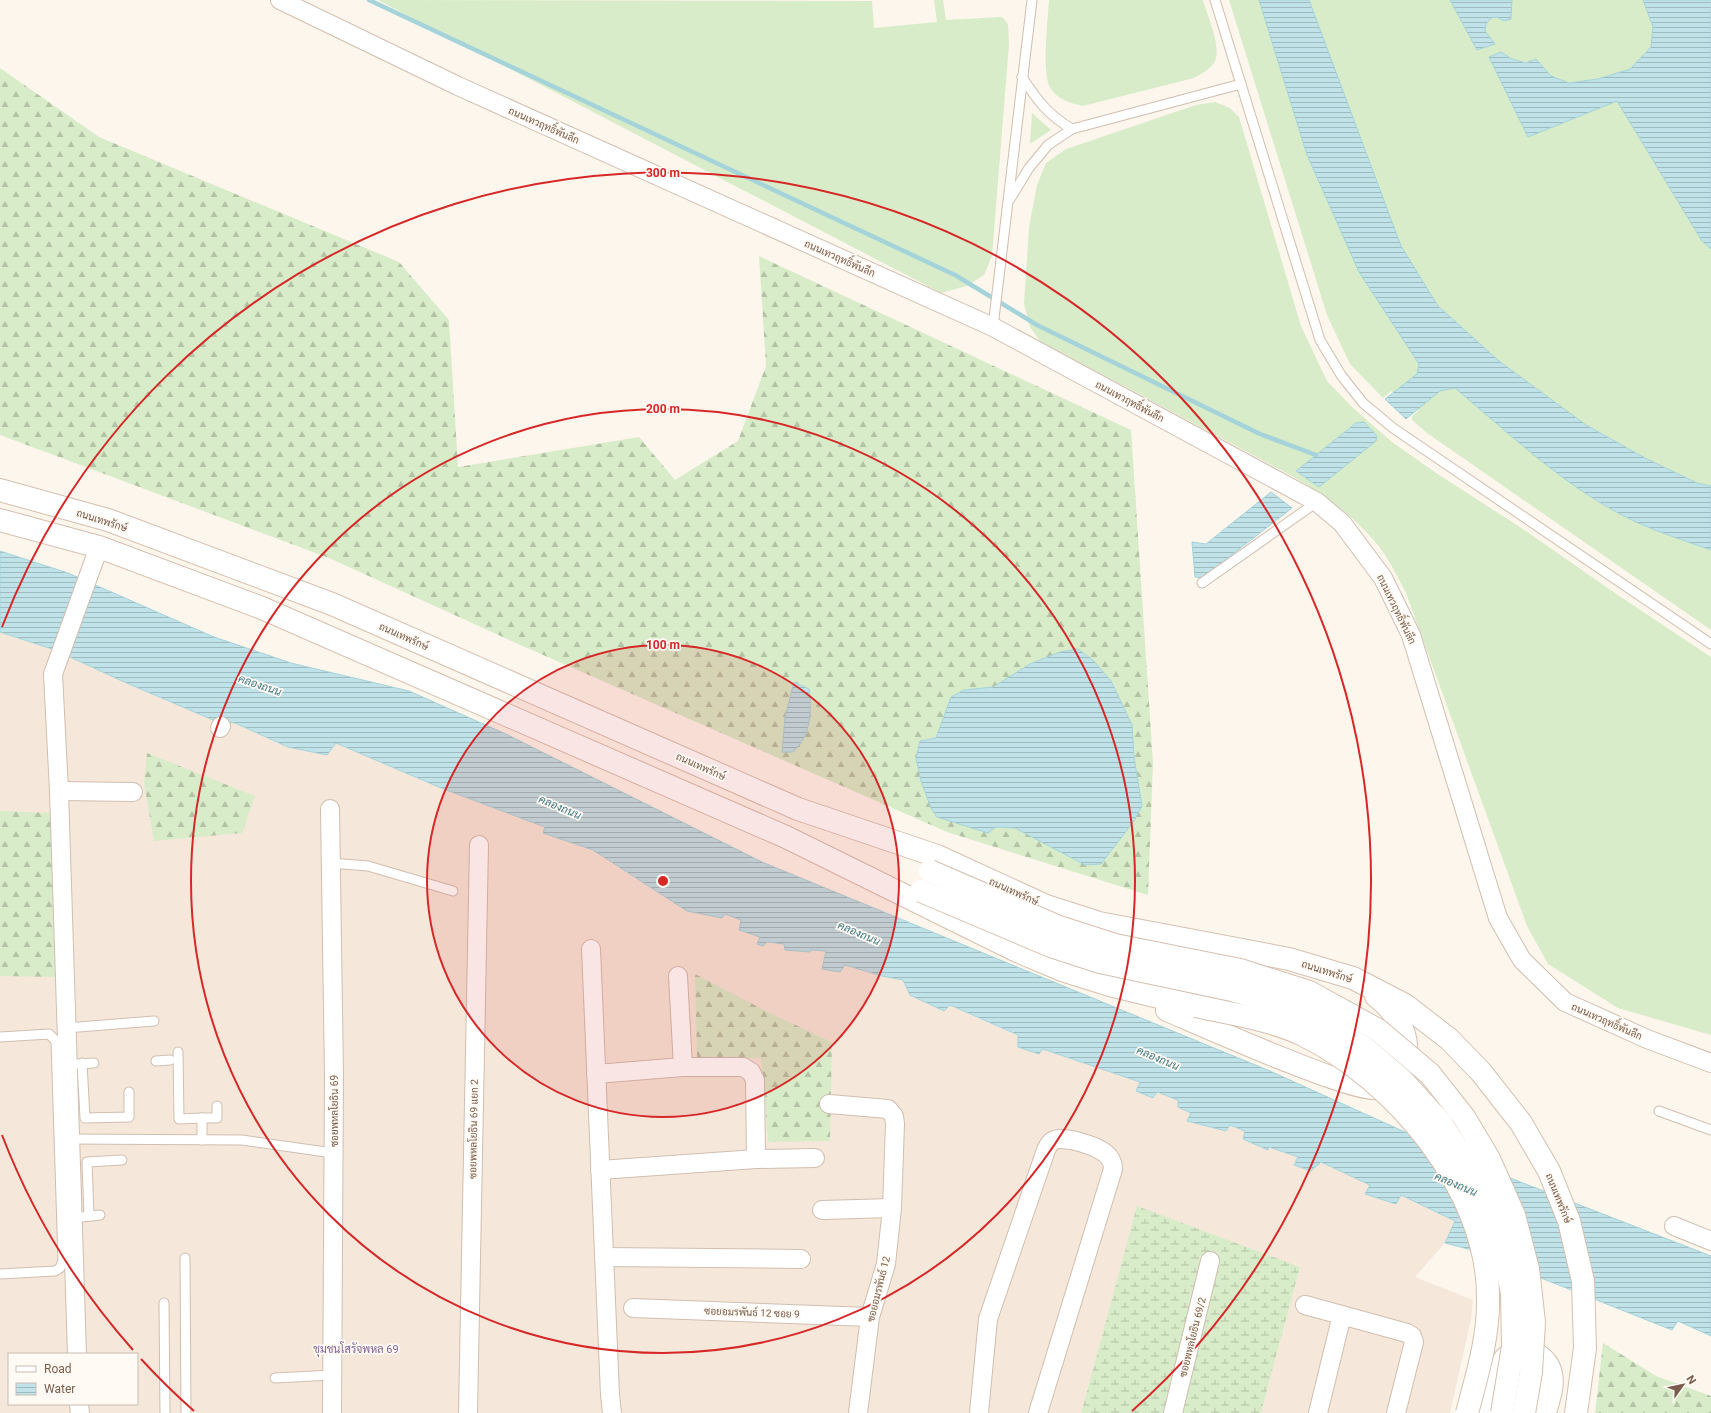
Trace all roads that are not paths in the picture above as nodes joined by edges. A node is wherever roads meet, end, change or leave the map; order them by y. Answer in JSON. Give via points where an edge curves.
{"nodes":[{"id":1,"x":280,"y":0,"type":"edge"},
{"id":2,"x":1032,"y":0,"type":"edge"},
{"id":3,"x":1215,"y":0,"type":"edge"},
{"id":4,"x":1022,"y":77,"type":"junction"},
{"id":5,"x":1241,"y":84,"type":"junction"},
{"id":6,"x":1072,"y":129,"type":"junction"},
{"id":7,"x":1007,"y":206,"type":"junction"},
{"id":8,"x":993,"y":327,"type":"junction"},
{"id":9,"x":0,"y":490,"type":"edge"},
{"id":10,"x":1312,"y":499,"type":"junction"},
{"id":11,"x":0,"y":520,"type":"edge"},
{"id":12,"x":99,"y":547,"type":"junction"},
{"id":13,"x":1202,"y":583,"type":"dead end"},
{"id":14,"x":1711,"y":644,"type":"edge"},
{"id":15,"x":59,"y":791,"type":"junction"},
{"id":16,"x":134,"y":792,"type":"dead end"},
{"id":17,"x":330,"y":809,"type":"dead end"},
{"id":18,"x":798,"y":809,"type":"junction"},
{"id":19,"x":786,"y":837,"type":"junction"},
{"id":20,"x":479,"y":845,"type":"dead end"},
{"id":21,"x":330,"y":863,"type":"junction"},
{"id":22,"x":453,"y":891,"type":"dead end"},
{"id":23,"x":591,"y":949,"type":"dead end"},
{"id":24,"x":678,"y":976,"type":"dead end"},
{"id":25,"x":1353,"y":978,"type":"junction"},
{"id":26,"x":1110,"y":985,"type":"junction"},
{"id":27,"x":154,"y":1021,"type":"dead end"},
{"id":28,"x":66,"y":1028,"type":"junction"},
{"id":29,"x":0,"y":1037,"type":"edge"},
{"id":30,"x":178,"y":1052,"type":"dead end"},
{"id":31,"x":170,"y":1060,"type":"dead end"},
{"id":32,"x":156,"y":1061,"type":"dead end"},
{"id":33,"x":94,"y":1063,"type":"dead end"},
{"id":34,"x":1711,"y":1063,"type":"edge"},
{"id":35,"x":75,"y":1064,"type":"junction"},
{"id":36,"x":683,"y":1067,"type":"junction"},
{"id":37,"x":596,"y":1074,"type":"junction"},
{"id":38,"x":129,"y":1092,"type":"dead end"},
{"id":39,"x":829,"y":1104,"type":"dead end"},
{"id":40,"x":217,"y":1106,"type":"dead end"},
{"id":41,"x":1659,"y":1111,"type":"dead end"},
{"id":42,"x":202,"y":1118,"type":"junction"},
{"id":43,"x":1711,"y":1130,"type":"edge"},
{"id":44,"x":202,"y":1140,"type":"junction"},
{"id":45,"x":64,"y":1145,"type":"junction"},
{"id":46,"x":333,"y":1153,"type":"junction"},
{"id":47,"x":815,"y":1158,"type":"dead end"},
{"id":48,"x":756,"y":1159,"type":"junction"},
{"id":49,"x":122,"y":1160,"type":"dead end"},
{"id":50,"x":600,"y":1170,"type":"junction"},
{"id":51,"x":892,"y":1208,"type":"junction"},
{"id":52,"x":822,"y":1210,"type":"dead end"},
{"id":53,"x":100,"y":1215,"type":"dead end"},
{"id":54,"x":80,"y":1217,"type":"junction"},
{"id":55,"x":1674,"y":1226,"type":"dead end"},
{"id":56,"x":1711,"y":1241,"type":"edge"},
{"id":57,"x":604,"y":1257,"type":"junction"},
{"id":58,"x":184,"y":1258,"type":"dead end"},
{"id":59,"x":800,"y":1259,"type":"dead end"},
{"id":60,"x":1210,"y":1261,"type":"dead end"},
{"id":61,"x":0,"y":1274,"type":"edge"},
{"id":62,"x":164,"y":1303,"type":"dead end"},
{"id":63,"x":1305,"y":1304,"type":"dead end"},
{"id":64,"x":633,"y":1308,"type":"dead end"},
{"id":65,"x":1342,"y":1315,"type":"junction"},
{"id":66,"x":870,"y":1316,"type":"junction"},
{"id":67,"x":77,"y":1353,"type":"edge"},
{"id":68,"x":332,"y":1375,"type":"junction"},
{"id":69,"x":275,"y":1378,"type":"dead end"},
{"id":70,"x":165,"y":1413,"type":"edge"},
{"id":71,"x":186,"y":1413,"type":"edge"},
{"id":72,"x":332,"y":1413,"type":"edge"},
{"id":73,"x":468,"y":1413,"type":"edge"},
{"id":74,"x":612,"y":1413,"type":"edge"},
{"id":75,"x":858,"y":1413,"type":"edge"},
{"id":76,"x":979,"y":1413,"type":"edge"},
{"id":77,"x":1038,"y":1413,"type":"edge"},
{"id":78,"x":1174,"y":1413,"type":"edge"},
{"id":79,"x":1318,"y":1413,"type":"edge"},
{"id":80,"x":1396,"y":1413,"type":"edge"},
{"id":81,"x":1467,"y":1413,"type":"edge"},
{"id":82,"x":1487,"y":1413,"type":"edge"},
{"id":83,"x":1502,"y":1413,"type":"edge"},
{"id":84,"x":1524,"y":1413,"type":"edge"},
{"id":85,"x":1545,"y":1413,"type":"edge"},
{"id":86,"x":1576,"y":1413,"type":"edge"}],
"edges":[{"from":1,"to":8,"type":"street","name":"ถนนเทวฤทธิ์พันลึก","via":[[458,86]]},
{"from":2,"to":4,"type":"lane"},
{"from":3,"to":5,"type":"lane"},
{"from":4,"to":6,"type":"lane","via":[[1039,103],[1056,120]]},
{"from":4,"to":7,"type":"lane"},
{"from":5,"to":6,"type":"lane"},
{"from":5,"to":14,"type":"lane","via":[[1320,340],[1341,375],[1363,403],[1393,428]]},
{"from":6,"to":7,"type":"lane","via":[[1048,145],[1029,168]]},
{"from":7,"to":8,"type":"lane"},
{"from":8,"to":10,"type":"street","name":"ถนนเทวฤทธิ์พันลึก"},
{"from":9,"to":18,"type":"main road","name":"ถนนเทพรักษ์","via":[[108,520],[332,604]]},
{"from":10,"to":13,"type":"lane"},
{"from":10,"to":34,"type":"street","name":"ถนนเทวฤทธิ์พันลึก","via":[[1342,523],[1383,578],[1412,635],[1498,918],[1522,960],[1565,1002],[1647,1039]]},
{"from":11,"to":12,"type":"main road"},
{"from":12,"to":15,"type":"street","via":[[53,674]]},
{"from":12,"to":19,"type":"main road","via":[[262,608]]},
{"from":15,"to":16,"type":"street"},
{"from":15,"to":28,"type":"street"},
{"from":17,"to":21,"type":"street","name":"ซอยพหลโยธิน 69"},
{"from":18,"to":25,"type":"main road","name":"ถนนเทพรักษ์","via":[[937,856],[1046,906],[1099,923],[1289,959]]},
{"from":18,"to":84,"type":"main road","name":"ถนนเทพรักษ์","bridge":true,"via":[[930,871],[1060,927],[1115,945],[1240,970],[1309,992],[1378,1030],[1430,1074],[1464,1117],[1489,1159],[1516,1223],[1528,1269],[1534,1322],[1532,1372]]},
{"from":19,"to":26,"type":"main road","via":[[1015,950],[1062,970]]},
{"from":19,"to":83,"type":"main road","bridge":true,"via":[[1051,946],[1100,962],[1232,990],[1298,1010],[1365,1048],[1401,1079],[1440,1123],[1471,1170],[1490,1211],[1503,1248],[1512,1293],[1513,1346]]},
{"from":20,"to":73,"type":"street","name":"ซอยพหลโยธิน 69 แยก 2"},
{"from":21,"to":22,"type":"lane","via":[[368,866]]},
{"from":21,"to":46,"type":"street","name":"ซอยพหลโยธิน 69"},
{"from":23,"to":37,"type":"street"},
{"from":24,"to":36,"type":"street"},
{"from":25,"to":26,"type":"main road","via":[[1383,1001],[1405,1035],[1405,1062],[1400,1072],[1390,1083],[1377,1089],[1359,1087],[1323,1074],[1224,1035]]},
{"from":25,"to":86,"type":"main road","name":"ถนนเทพรักษ์","via":[[1405,1005],[1449,1039],[1481,1072],[1521,1123],[1549,1170],[1570,1221],[1583,1281],[1585,1348]]},
{"from":26,"to":81,"type":"main road","bridge":true,"via":[[1265,1021],[1301,1034],[1342,1057],[1379,1086],[1417,1125],[1448,1169],[1465,1201],[1478,1230],[1485,1266],[1488,1297],[1485,1342]]},
{"from":27,"to":28,"type":"lane"},
{"from":28,"to":35,"type":"street"},
{"from":29,"to":45,"type":"lane","via":[[49,1034],[55,1039]]},
{"from":30,"to":42,"type":"lane","via":[[179,1119]]},
{"from":31,"to":32,"type":"lane"},
{"from":33,"to":35,"type":"lane"},
{"from":35,"to":38,"type":"lane","via":[[85,1118],[129,1117]]},
{"from":35,"to":45,"type":"street"},
{"from":36,"to":37,"type":"street"},
{"from":36,"to":48,"type":"street","via":[[743,1067],[751,1072],[755,1080]]},
{"from":37,"to":50,"type":"street"},
{"from":39,"to":51,"type":"street","name":"ซอยอมรพันธ์ 12","via":[[888,1109],[894,1116]]},
{"from":40,"to":42,"type":"lane","via":[[217,1118]]},
{"from":41,"to":43,"type":"lane"},
{"from":42,"to":44,"type":"lane"},
{"from":44,"to":45,"type":"lane"},
{"from":44,"to":46,"type":"lane","via":[[242,1140]]},
{"from":45,"to":54,"type":"street"},
{"from":45,"to":61,"type":"lane","via":[[62,1265],[55,1271]]},
{"from":46,"to":68,"type":"street","name":"ซอยพหลโยธิน 69"},
{"from":47,"to":48,"type":"street"},
{"from":48,"to":50,"type":"street"},
{"from":49,"to":54,"type":"lane","via":[[87,1162]]},
{"from":50,"to":57,"type":"street"},
{"from":51,"to":52,"type":"street"},
{"from":51,"to":66,"type":"street","name":"ซอยอมรพันธ์ 12","via":[[886,1264]]},
{"from":53,"to":54,"type":"lane"},
{"from":54,"to":67,"type":"street"},
{"from":55,"to":56,"type":"street"},
{"from":57,"to":59,"type":"street"},
{"from":57,"to":74,"type":"street"},
{"from":58,"to":71,"type":"lane"},
{"from":60,"to":78,"type":"street","name":"ซอยพหลโยธิน 69/2"},
{"from":62,"to":70,"type":"lane"},
{"from":63,"to":65,"type":"street"},
{"from":64,"to":66,"type":"street","name":"ซอยอมรพันธ์ 12 ซอย 9"},
{"from":65,"to":79,"type":"street"},
{"from":65,"to":80,"type":"street","via":[[1407,1333],[1414,1338]]},
{"from":66,"to":75,"type":"street","name":"ซอยอมรพันธ์ 12"},
{"from":68,"to":69,"type":"lane"},
{"from":68,"to":72,"type":"street","name":"ซอยพหลโยธิน 69"},
{"from":76,"to":77,"type":"street","via":[[988,1319],[1046,1150],[1051,1142],[1060,1139],[1082,1142],[1109,1156],[1113,1169]]},
{"from":82,"to":85,"type":"main road","via":[[1498,1371],[1505,1359],[1516,1352],[1540,1356],[1549,1366],[1552,1382]]}]}
